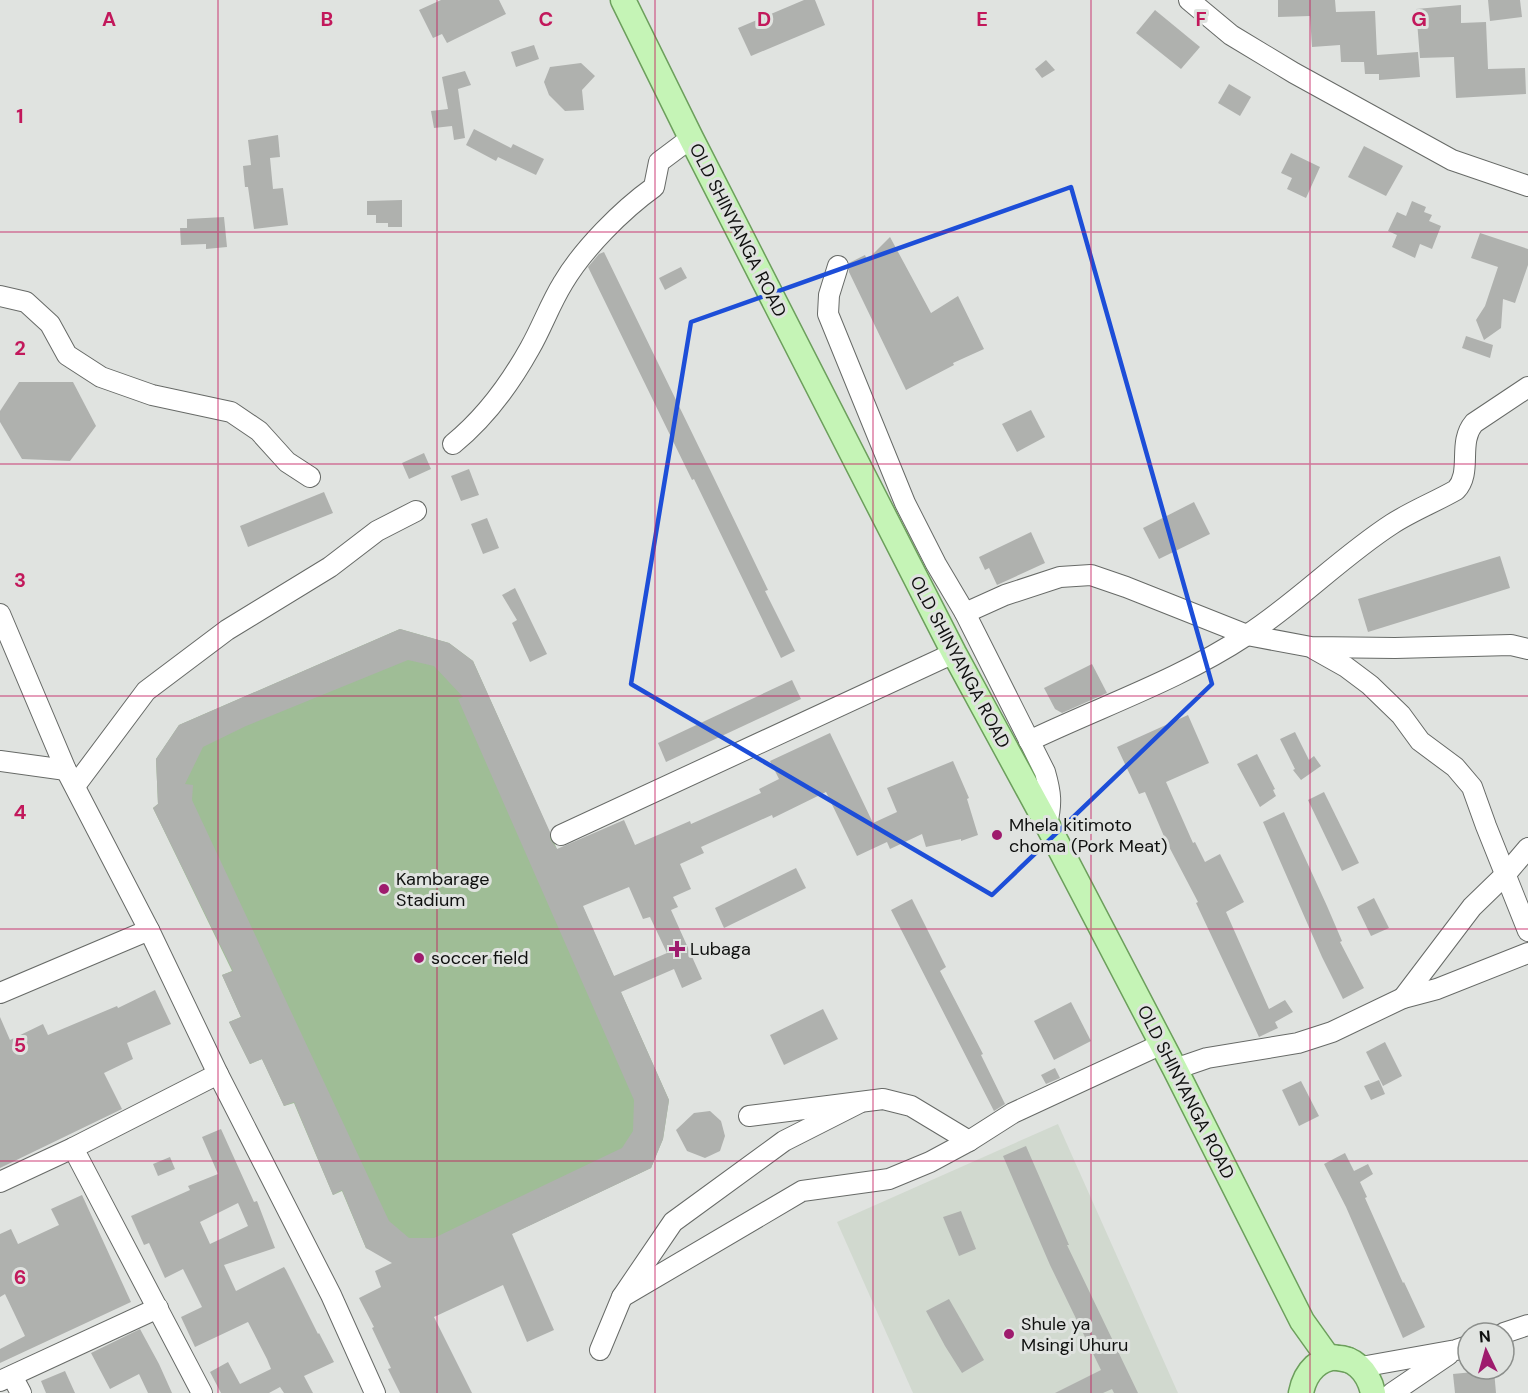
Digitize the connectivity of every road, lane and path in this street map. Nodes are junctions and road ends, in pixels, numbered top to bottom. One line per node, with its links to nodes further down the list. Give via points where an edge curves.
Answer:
1 (623, 0): 3 (main road, OLD SHINYANGA ROAD)
2 (1191, 0): 4 (street, via 1240,41 1294,73 1452,160)
3 (691, 138): 8 (street, via 659,162 654,187 621,212 563,281 513,378 475,426); 16 (main road, OLD SHINYANGA ROAD)
4 (1528, 186)
5 (838, 266): 11 (street, via 828,314 905,503)
6 (0, 296): 9 (street, via 26,302 50,324 67,355 101,377 152,395 231,412 259,431 287,462)
7 (1528, 387): 13 (street, via 1468,430 1464,477 1456,490 1393,523)
8 (453, 444)
9 (310, 477)
10 (416, 510): 19 (street, via 377,531 330,567 227,630 146,691)
11 (964, 613): 13 (street, via 1060,577 1091,575); 17 (street)
12 (0, 615): 19 (street)
13 (1247, 636): 14 (street); 17 (street, via 1190,668)
14 (1311, 647): 15 (street, via 1511,645); 23 (street, via 1370,685 1401,715 1420,741 1455,767 1472,787)
15 (1528, 649)
16 (954, 653): 20 (main road, OLD SHINYANGA ROAD); 21 (street)
17 (1029, 741): 20 (street, via 1046,772 1051,793)
18 (0, 761): 19 (street)
19 (70, 778): 24 (street)
20 (1047, 824): 29 (main road, OLD SHINYANGA ROAD)
21 (561, 835)
22 (1528, 848): 23 (street)
23 (1505, 875): 25 (street); 28 (street, via 1472,907)
24 (148, 930): 27 (street); 31 (street)
25 (1528, 931)
26 (1528, 953): 28 (street, via 1437,989)
27 (0, 993)
28 (1403, 998): 30 (street, via 1332,1032 1298,1043 1207,1058)
29 (1162, 1044): 30 (main road, OLD SHINYANGA ROAD); 34 (street, via 1013,1113)
30 (1175, 1069): 39 (main road, OLD SHINYANGA ROAD)
31 (218, 1074): 35 (street); 47 (street, via 331,1295)
32 (859, 1103): 33 (street); 34 (street, via 883,1099 911,1107); 37 (street, via 784,1141 673,1222)
33 (749, 1116)
34 (969, 1141): 37 (street, via 889,1179 802,1191)
35 (73, 1148): 36 (street); 38 (street)
36 (0, 1182)
37 (622, 1297): 41 (street)
38 (158, 1308): 44 (street); 46 (street)
39 (1302, 1321): 43 (main road, OLD SHINYANGA ROAD, via 1327,1356); 45 (main road, OLD SHINYANGA ROAD, via 1306,1355)
40 (1456, 1349): 43 (street)
41 (600, 1350)
42 (1456, 1352): 49 (street)
43 (1354, 1363): 45 (main road, OLD SHINYANGA ROAD, via 1335,1358 1322,1361 1311,1368); 48 (main road, via 1370,1378)
44 (11, 1384)
45 (1298, 1388)
46 (202, 1393)
47 (375, 1393)
48 (1373, 1393)
49 (1392, 1393)

